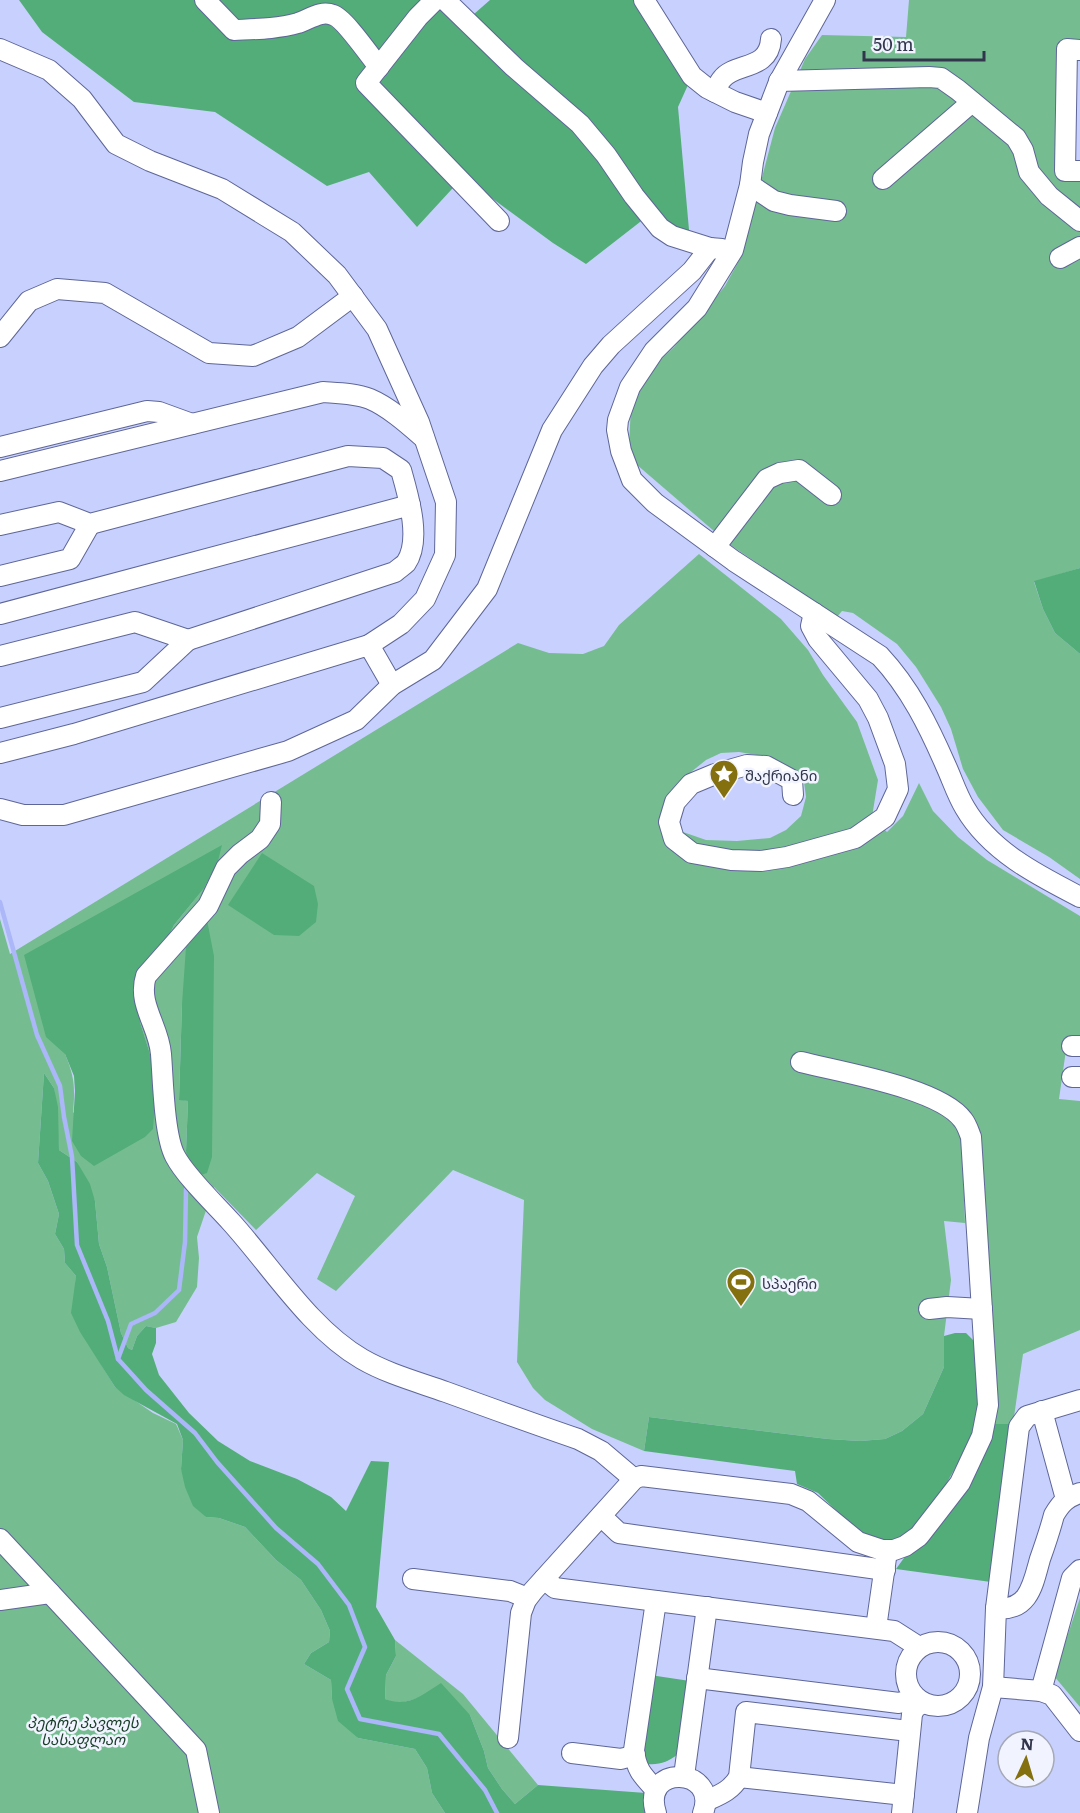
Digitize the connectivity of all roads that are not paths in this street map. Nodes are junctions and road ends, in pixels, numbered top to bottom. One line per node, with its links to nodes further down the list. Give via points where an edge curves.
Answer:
1 (205, 0): 9 (street, via 234,30 279,28 320,14 334,15)
2 (435, 0): 9 (street)
3 (445, 0): 21 (street, via 514,68 580,124 660,228)
4 (644, 0): 11 (street, via 692,76)
5 (825, 0): 10 (street)
6 (771, 39): 11 (street, via 766,55 723,77)
7 (0, 49): 24 (street, via 49,70 82,99 116,144 222,189 292,232)
8 (1080, 50): 14 (street, via 1067,49 1065,171)
9 (379, 67): 18 (street, via 366,83)
10 (779, 81): 12 (street, via 940,78); 13 (street)
11 (715, 92): 13 (street)
12 (972, 102): 15 (street); 19 (street, via 1016,138 1029,172 1049,196)
13 (767, 113): 16 (street)
14 (1080, 171)
15 (883, 179)
16 (750, 185): 17 (street, via 774,201); 22 (street)
17 (836, 211)
18 (499, 221)
19 (1080, 221)
20 (1080, 247): 23 (street)
21 (710, 248): 22 (street); 41 (street, via 692,271 593,366 552,430 487,589 433,660)
22 (733, 250): 34 (street, via 697,308 654,351 630,387 617,430 632,480 655,503)
23 (1060, 258)
24 (353, 296): 25 (street, via 298,337 253,356 209,353 105,293 57,290 38,297 29,301); 27 (street, via 377,329)
25 (0, 336)
26 (192, 424): 27 (street, via 323,392 347,393 371,399); 28 (street, via 147,411); 29 (street)
27 (425, 438): 39 (street, via 446,502 445,555 425,599 401,624)
28 (0, 447)
29 (0, 471)
30 (831, 495): 34 (street, via 799,470 780,473 767,479)
31 (410, 505): 32 (street, via 401,470 383,458 348,456); 37 (street); 38 (street, via 413,543 406,562 395,572)
32 (90, 524): 33 (street, via 59,512); 35 (street, via 70,559)
33 (0, 525)
34 (715, 547): 36 (street)
35 (0, 576)
36 (814, 613): 44 (street, via 811,626 868,699 895,764 898,789 885,817 855,838 761,861 692,853 674,839 669,822 675,802 691,784 747,765 766,766 792,780); 47 (street, via 880,656 896,673 928,726 965,808 998,847)
37 (0, 614)
38 (188, 640): 40 (street, via 135,622); 42 (street, via 144,682)
39 (369, 645): 41 (street); 43 (street)
40 (0, 656)
41 (392, 685): 46 (street, via 356,720 288,751 64,815 23,816)
42 (0, 718)
43 (0, 753)
44 (793, 795)
45 (271, 802): 53 (street, via 270,824 261,839 226,868 208,906 146,976 142,986 146,1009 160,1042 168,1131 175,1156 338,1344 398,1375 578,1439 601,1451)
46 (0, 809)
47 (1080, 897)
48 (801, 1062): 50 (street, via 916,1090 963,1119 971,1137)
49 (929, 1309): 50 (street)
50 (982, 1309): 57 (street, via 988,1405 982,1436 960,1483 919,1536 905,1546)
51 (1080, 1400): 52 (street)
52 (1042, 1411): 54 (street); 67 (street, via 1027,1416 1019,1427)
53 (634, 1479): 55 (street); 57 (street, via 641,1476 791,1494 808,1501 858,1542)
54 (1073, 1496): 67 (street, via 1061,1503 1054,1515 1030,1593 1008,1610)
55 (601, 1516): 58 (street, via 619,1533); 61 (street)
56 (0, 1539): 62 (street)
57 (888, 1550): 58 (street)
58 (885, 1570): 68 (street)
59 (1080, 1570): 72 (street, via 1072,1578)
60 (413, 1579): 64 (street, via 510,1591)
61 (544, 1579): 64 (street); 65 (street, via 555,1588)
62 (50, 1593): 63 (street); 84 (street, via 196,1750)
63 (0, 1600)
64 (526, 1600): 76 (street, via 521,1613)
65 (656, 1601): 66 (street); 78 (street)
66 (707, 1607): 68 (street); 70 (street)
67 (996, 1608): 71 (street)
68 (876, 1628): 69 (street, via 894,1630)
69 (919, 1647): 73 (street, via 906,1665 905,1676); 73 (street, via 940,1641 959,1649 970,1667 970,1678 961,1697 953,1703 932,1706)
70 (697, 1678): 73 (street, via 899,1702); 79 (street)
71 (993, 1687): 72 (street); 86 (street, via 979,1738)
72 (1041, 1691): 75 (street, via 1052,1695)
73 (917, 1699): 74 (street)
74 (909, 1731): 80 (street, via 746,1712); 82 (street)
75 (1080, 1731)
76 (508, 1738)
77 (572, 1753): 78 (street, via 621,1759)
78 (634, 1755): 81 (street, via 639,1772)
79 (684, 1776): 81 (street, via 668,1779); 83 (street, via 704,1792)
80 (739, 1777): 82 (street); 83 (street)
81 (656, 1790): 85 (street)
82 (903, 1804)
83 (704, 1807)
84 (209, 1813)
85 (656, 1813)
86 (967, 1813)

